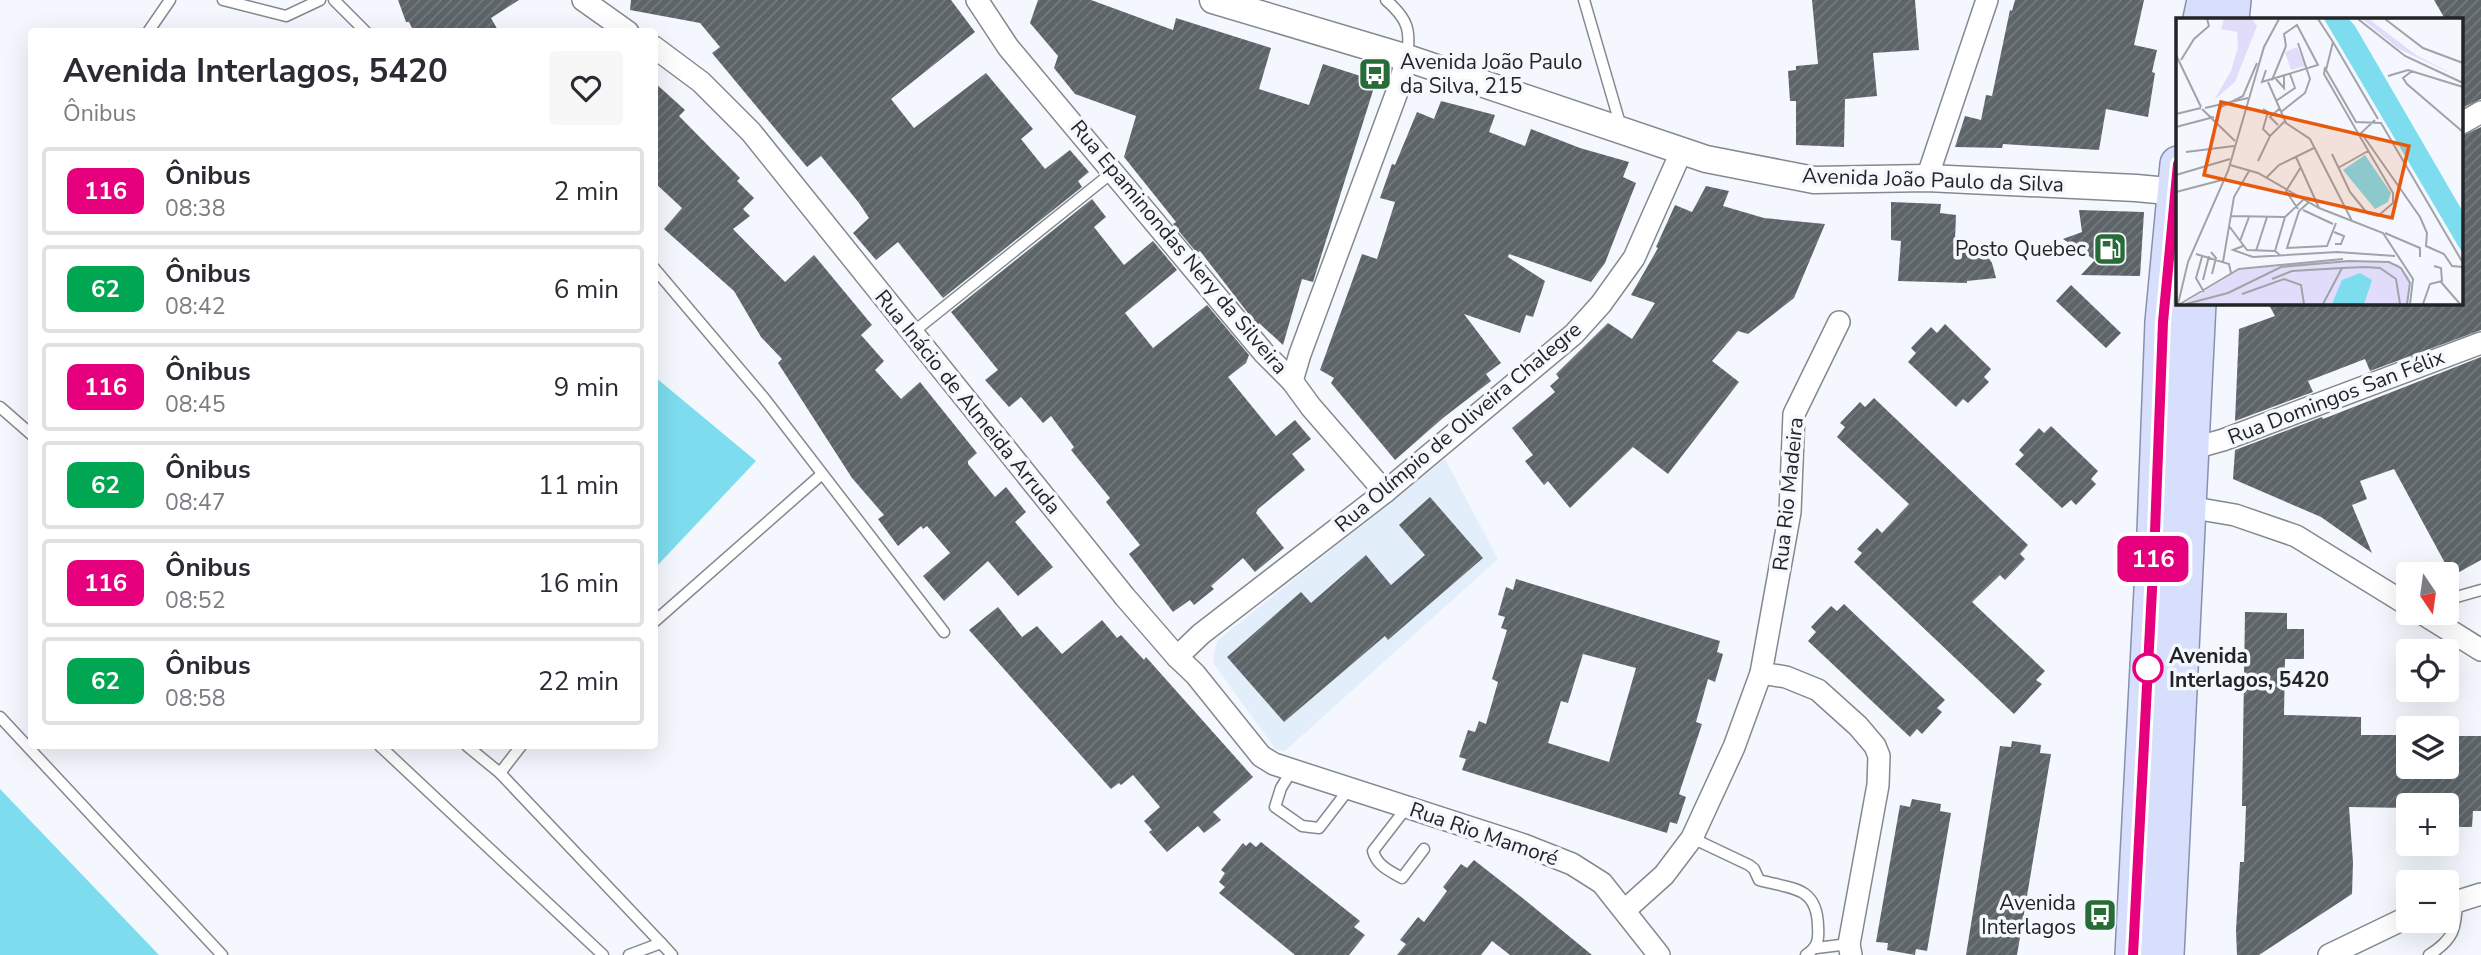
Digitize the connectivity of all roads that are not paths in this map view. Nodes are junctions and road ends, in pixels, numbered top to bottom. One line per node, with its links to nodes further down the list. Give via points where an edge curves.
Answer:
1 (170, 0): 15 (lane)
2 (223, 0): 3 (lane, via 286,16)
3 (320, 0)
4 (334, 0): 16 (lane)
5 (583, 0): 17 (street)
6 (977, 0): 24 (street, Rua Epaminondas Nery da Silveira, via 1008,47)
7 (1213, 0): 19 (street, Avenida João Paulo da Silva)
8 (1386, 0): 19 (lane, via 1408,27)
9 (1584, 0): 22 (lane)
10 (1987, 0): 25 (street)
11 (2205, 0): 13 (main road)
12 (2234, 0): 14 (main road)
13 (2201, 18)
14 (2231, 18)
15 (151, 28)
16 (362, 28)
17 (622, 28)
18 (658, 50): 31 (street, Rua Inácio de Almeida Arruda, via 701,82 751,132)
19 (1406, 58): 22 (street, Avenida João Paulo da Silva); 33 (street)
20 (2481, 112): 21 (street)
21 (2464, 122)
22 (1622, 130): 23 (street, Avenida João Paulo da Silva)
23 (1682, 150): 25 (street, Avenida João Paulo da Silva, via 1814,180); 38 (street, Rua Olímpio de Oliveira Chalegre, via 1634,258 1601,303 1574,334)
24 (1114, 171): 31 (lane); 33 (street, Rua Epaminondas Nery da Silveira)
25 (1927, 178): 26 (street, Avenida João Paulo da Silva, via 2136,188)
26 (2176, 183)
27 (2176, 193): 74 (main road, via 2163,322)
28 (658, 273): 37 (lane)
29 (2198, 304): 36 (main road)
30 (1839, 322): 48 (street, Rua Rio Madeira, via 1794,414 1790,512)
31 (912, 333): 47 (street, Rua Inácio de Almeida Arruda)
32 (2481, 343): 36 (street, Rua Domingos San Félix)
33 (1292, 381): 38 (street, Rua Epaminondas Nery da Silveira)
34 (0, 407): 35 (lane)
35 (28, 432)
36 (2191, 449): 39 (main road)
37 (822, 474): 43 (lane); 45 (lane)
38 (1385, 492): 47 (street, Rua Olímpio de Oliveira Chalegre)
39 (2188, 508): 42 (street, via 2235,515 2296,536); 75 (main road)
40 (2481, 590): 41 (lane)
41 (2459, 596)
42 (2396, 598)
43 (658, 618)
44 (2451, 625): 46 (street)
45 (944, 632)
46 (2481, 650)
47 (1177, 657): 55 (street, Rua Inácio de Almeida Arruda, via 1261,756)
48 (1761, 673): 59 (street, Rua Rio Madeira, via 1734,747); 68 (street, via 1818,690 1857,726 1879,756)
49 (0, 717): 50 (lane)
50 (28, 747)
51 (30, 749): 69 (lane)
52 (383, 749): 70 (lane)
53 (471, 749): 56 (lane)
54 (519, 749): 56 (lane)
55 (1283, 767): 57 (street, Rua Rio Mamoré); 57 (lane, via 1275,807 1302,826 1319,828)
56 (500, 773): 66 (lane)
57 (1349, 789): 58 (street, Rua Rio Mamoré)
58 (1407, 807): 60 (lane, via 1373,851 1375,858 1402,878); 63 (street, Rua Rio Mamoré, via 1572,864 1602,883)
59 (1692, 838): 63 (street, Rua Rio Madeira, via 1664,875); 67 (lane, via 1749,865 1759,880 1807,894 1817,913)
60 (1424, 849)
61 (2481, 894): 62 (street)
62 (2459, 901)
63 (1625, 910): 73 (street, Rua Rio Mamoré)
64 (2396, 923): 76 (street)
65 (2452, 933): 77 (lane, via 2444,946)
66 (661, 943): 71 (lane); 72 (lane)
67 (1813, 949): 68 (lane)
68 (1850, 949)
69 (222, 955)
70 (603, 955)
71 (629, 955)
72 (672, 955)
73 (1659, 955)
74 (2133, 955)
75 (2166, 955)
76 (2329, 955)
77 (2429, 955)

